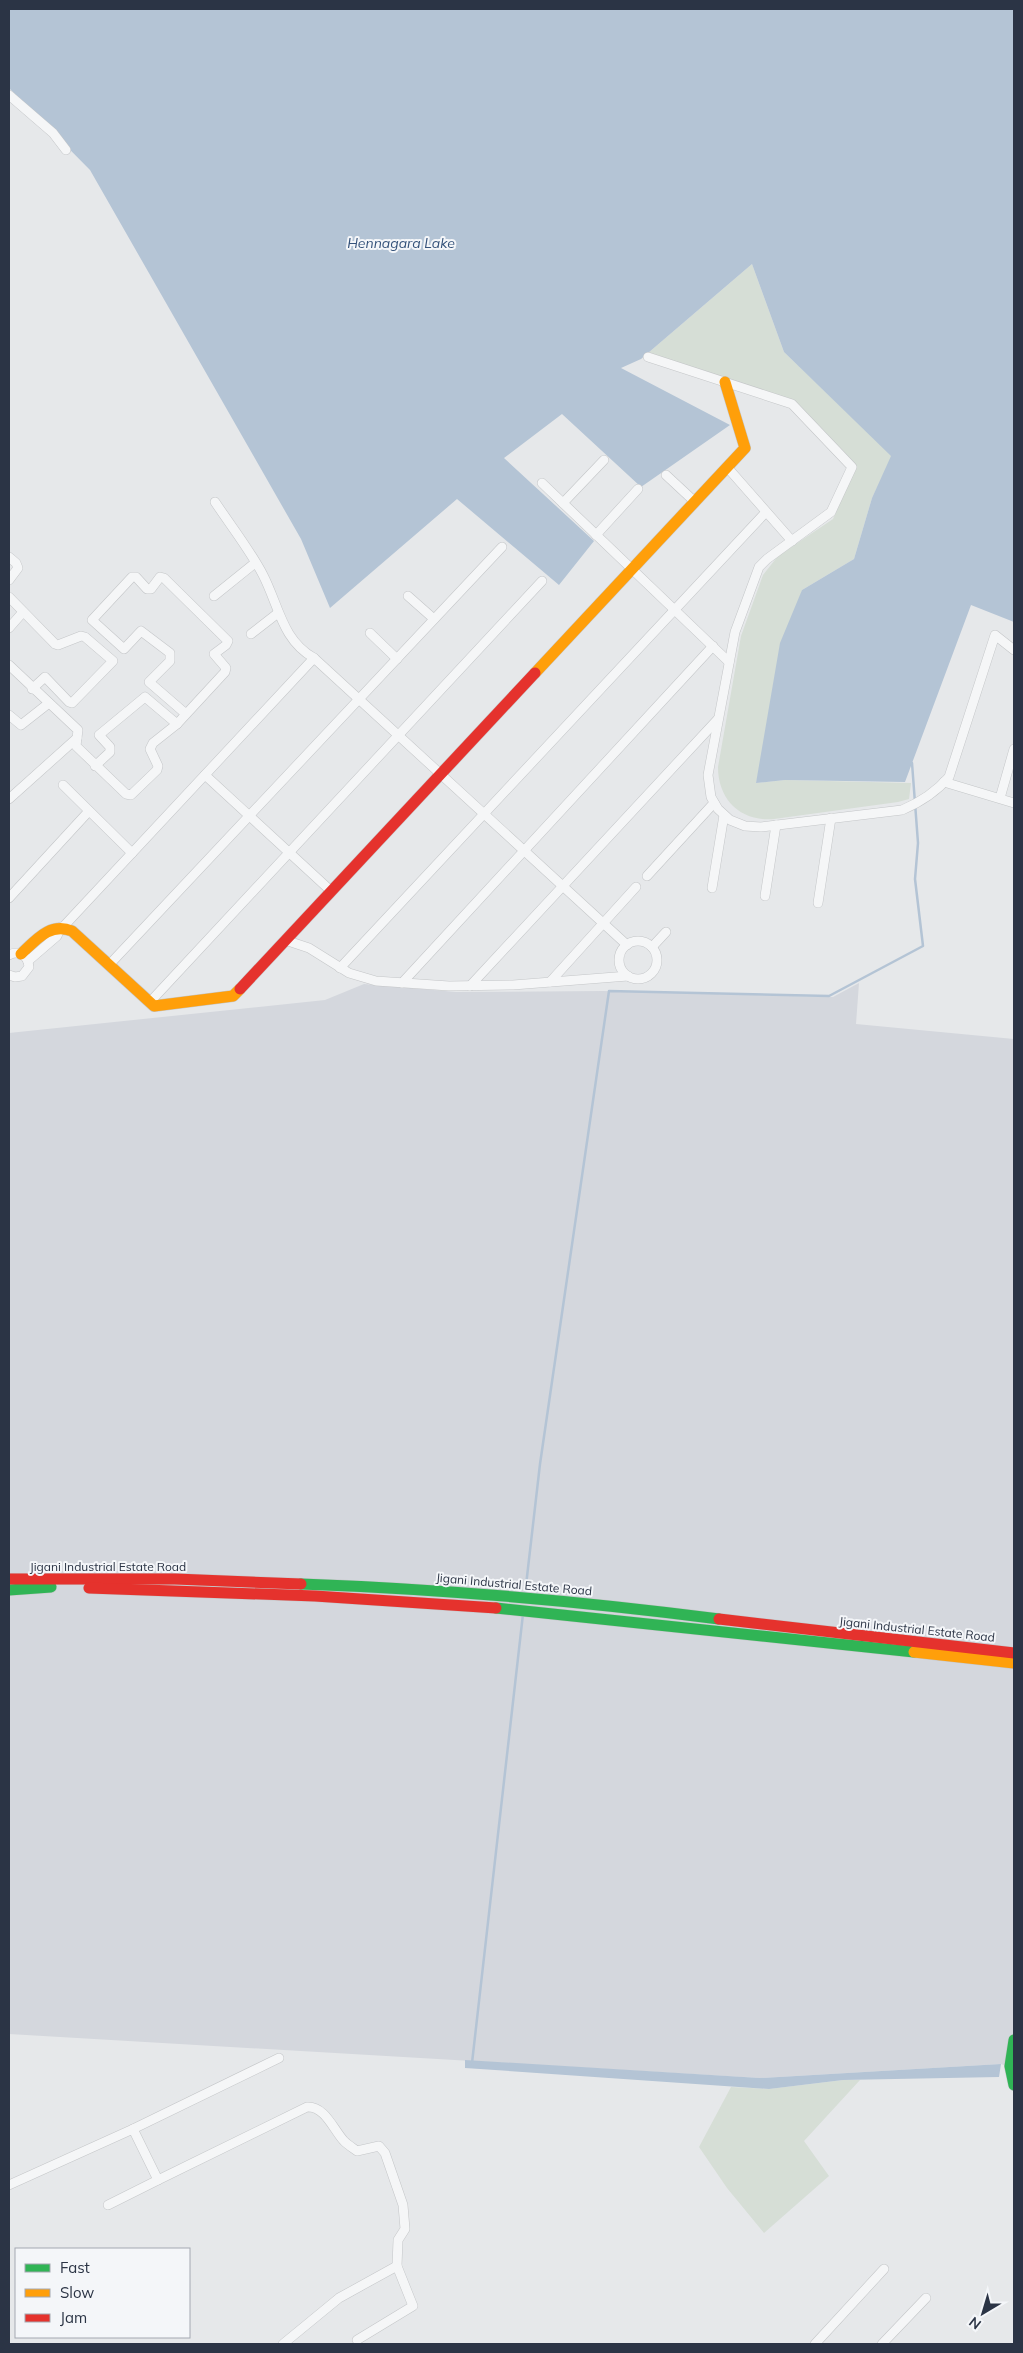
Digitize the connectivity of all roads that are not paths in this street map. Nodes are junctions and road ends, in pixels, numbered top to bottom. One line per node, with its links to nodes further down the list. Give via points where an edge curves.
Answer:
1 (9, 95): 2 (street, via 52,133)
2 (66, 150)
3 (648, 357): 15 (street, via 792,404 852,467 831,512)
4 (726, 382): 6 (main road, via 745,448)
5 (604, 460): 12 (street)
6 (728, 467): 11 (main road); 13 (street)
7 (666, 474): 11 (street)
8 (542, 483): 12 (street)
9 (638, 490): 14 (street)
10 (215, 502): 18 (street)
11 (695, 502): 19 (main road)
12 (563, 503): 14 (street)
13 (766, 512): 15 (street); 25 (street)
14 (596, 535): 19 (street)
15 (792, 541): 38 (street, via 766,559 757,572 735,632)
16 (502, 547): 28 (street)
17 (9, 557): 20 (street, via 18,568)
18 (255, 563): 22 (street); 27 (street)
19 (632, 569): 25 (street); 51 (main road)
20 (9, 580)
21 (542, 581): 47 (street)
22 (214, 596)
23 (408, 596): 28 (street)
24 (9, 597): 26 (street)
25 (675, 610): 32 (street); 84 (street)
26 (24, 612): 29 (street); 37 (street, via 55,644 85,637)
27 (278, 613): 31 (street); 35 (street, via 291,639)
28 (434, 619): 36 (street)
29 (9, 628)
30 (370, 633): 36 (street)
31 (251, 634)
32 (713, 646): 38 (street); 64 (street)
33 (124, 649): 37 (street); 43 (street, via 141,631 170,654 170,661 149,682); 43 (street, via 92,620 132,577 147,589 160,577 164,578 228,641 214,654 226,672)
34 (1014, 650): 53 (street, via 995,635 949,777)
35 (314, 658): 41 (street); 52 (street)
36 (397, 659): 41 (street)
37 (113, 662): 40 (street, via 72,703 45,677)
38 (729, 662): 45 (street)
39 (9, 665): 40 (street)
40 (32, 689): 42 (street)
41 (359, 699): 47 (street); 61 (street)
42 (49, 703): 44 (street, via 21,725); 48 (street, via 78,730)
43 (186, 714): 46 (street)
44 (9, 715)
45 (718, 718): 57 (street, via 708,775); 68 (street)
46 (177, 724): 50 (street, via 153,743 150,749 157,770 131,795); 50 (street, via 145,697 99,735 110,747 110,752)
47 (398, 735): 51 (street); 66 (street)
48 (77, 738): 50 (street, via 76,746); 56 (street)
49 (1014, 749): 55 (street)
50 (95, 766)
51 (441, 774): 64 (street); 71 (main road)
52 (205, 775): 61 (street); 65 (street)
53 (944, 782): 55 (street); 62 (street, via 927,797 902,810)
54 (62, 784): 59 (street)
55 (1000, 798): 58 (street)
56 (9, 799)
57 (714, 803): 60 (street); 67 (street)
58 (1014, 803)
59 (89, 811): 65 (street); 73 (street)
60 (724, 815): 63 (street, via 745,826); 70 (street)
61 (249, 816): 66 (street); 83 (street)
62 (831, 818): 63 (street); 74 (street)
63 (776, 825): 72 (street)
64 (524, 851): 68 (street); 88 (street)
65 (132, 853): 76 (street)
66 (289, 853): 71 (street); 90 (street)
67 (647, 876)
68 (562, 886): 75 (street); 89 (street)
69 (636, 887): 75 (street)
70 (712, 888)
71 (331, 891): 78 (main road)
72 (765, 896)
73 (9, 898)
74 (818, 903)
75 (603, 924): 79 (street); 87 (street)
76 (62, 927): 82 (main road, via 50,928); 83 (main road, via 72,930)
77 (666, 932): 80 (street)
78 (285, 940): 84 (street, via 310,948); 90 (main road, via 233,996 154,1006)
79 (626, 945): 80 (street, via 642,941); 86 (street, via 619,960)
80 (652, 947): 86 (street, via 656,956 654,970 642,978)
81 (9, 956): 82 (street, via 13,953)
82 (24, 957): 85 (street, via 29,967 25,974)
83 (109, 965): 90 (main road)
84 (340, 968): 88 (street, via 367,979)
85 (10, 976)
86 (628, 976): 87 (street)
87 (550, 982): 89 (street)
88 (402, 983): 89 (street)
89 (470, 986)
90 (150, 1002)
91 (9, 1580): 93 (main road, Jigani Industrial Estate Road, via 175,1579 409,1588)
92 (9, 1590): 93 (main road, Jigani Industrial Estate Road, via 51,1587 186,1590)
93 (524, 1605): 94 (main road, Jigani Industrial Estate Road, via 648,1609); 95 (main road, Jigani Industrial Estate Road)
94 (1014, 1653)
95 (1014, 1663)
96 (1014, 2040): 98 (main road)
97 (278, 2058): 99 (street)
98 (1012, 2078)
99 (133, 2129): 100 (street); 101 (street)
100 (158, 2180): 102 (street); 103 (street, via 307,2107 314,2107 357,2152 379,2146 385,2153 403,2205 405,2230 398,2240)
101 (9, 2185)
102 (108, 2205)
103 (397, 2266): 106 (street, via 413,2306); 107 (street, via 339,2298)
104 (884, 2269): 108 (street)
105 (926, 2298): 109 (street)
106 (357, 2340)
107 (283, 2344)
108 (815, 2344)
109 (882, 2344)

